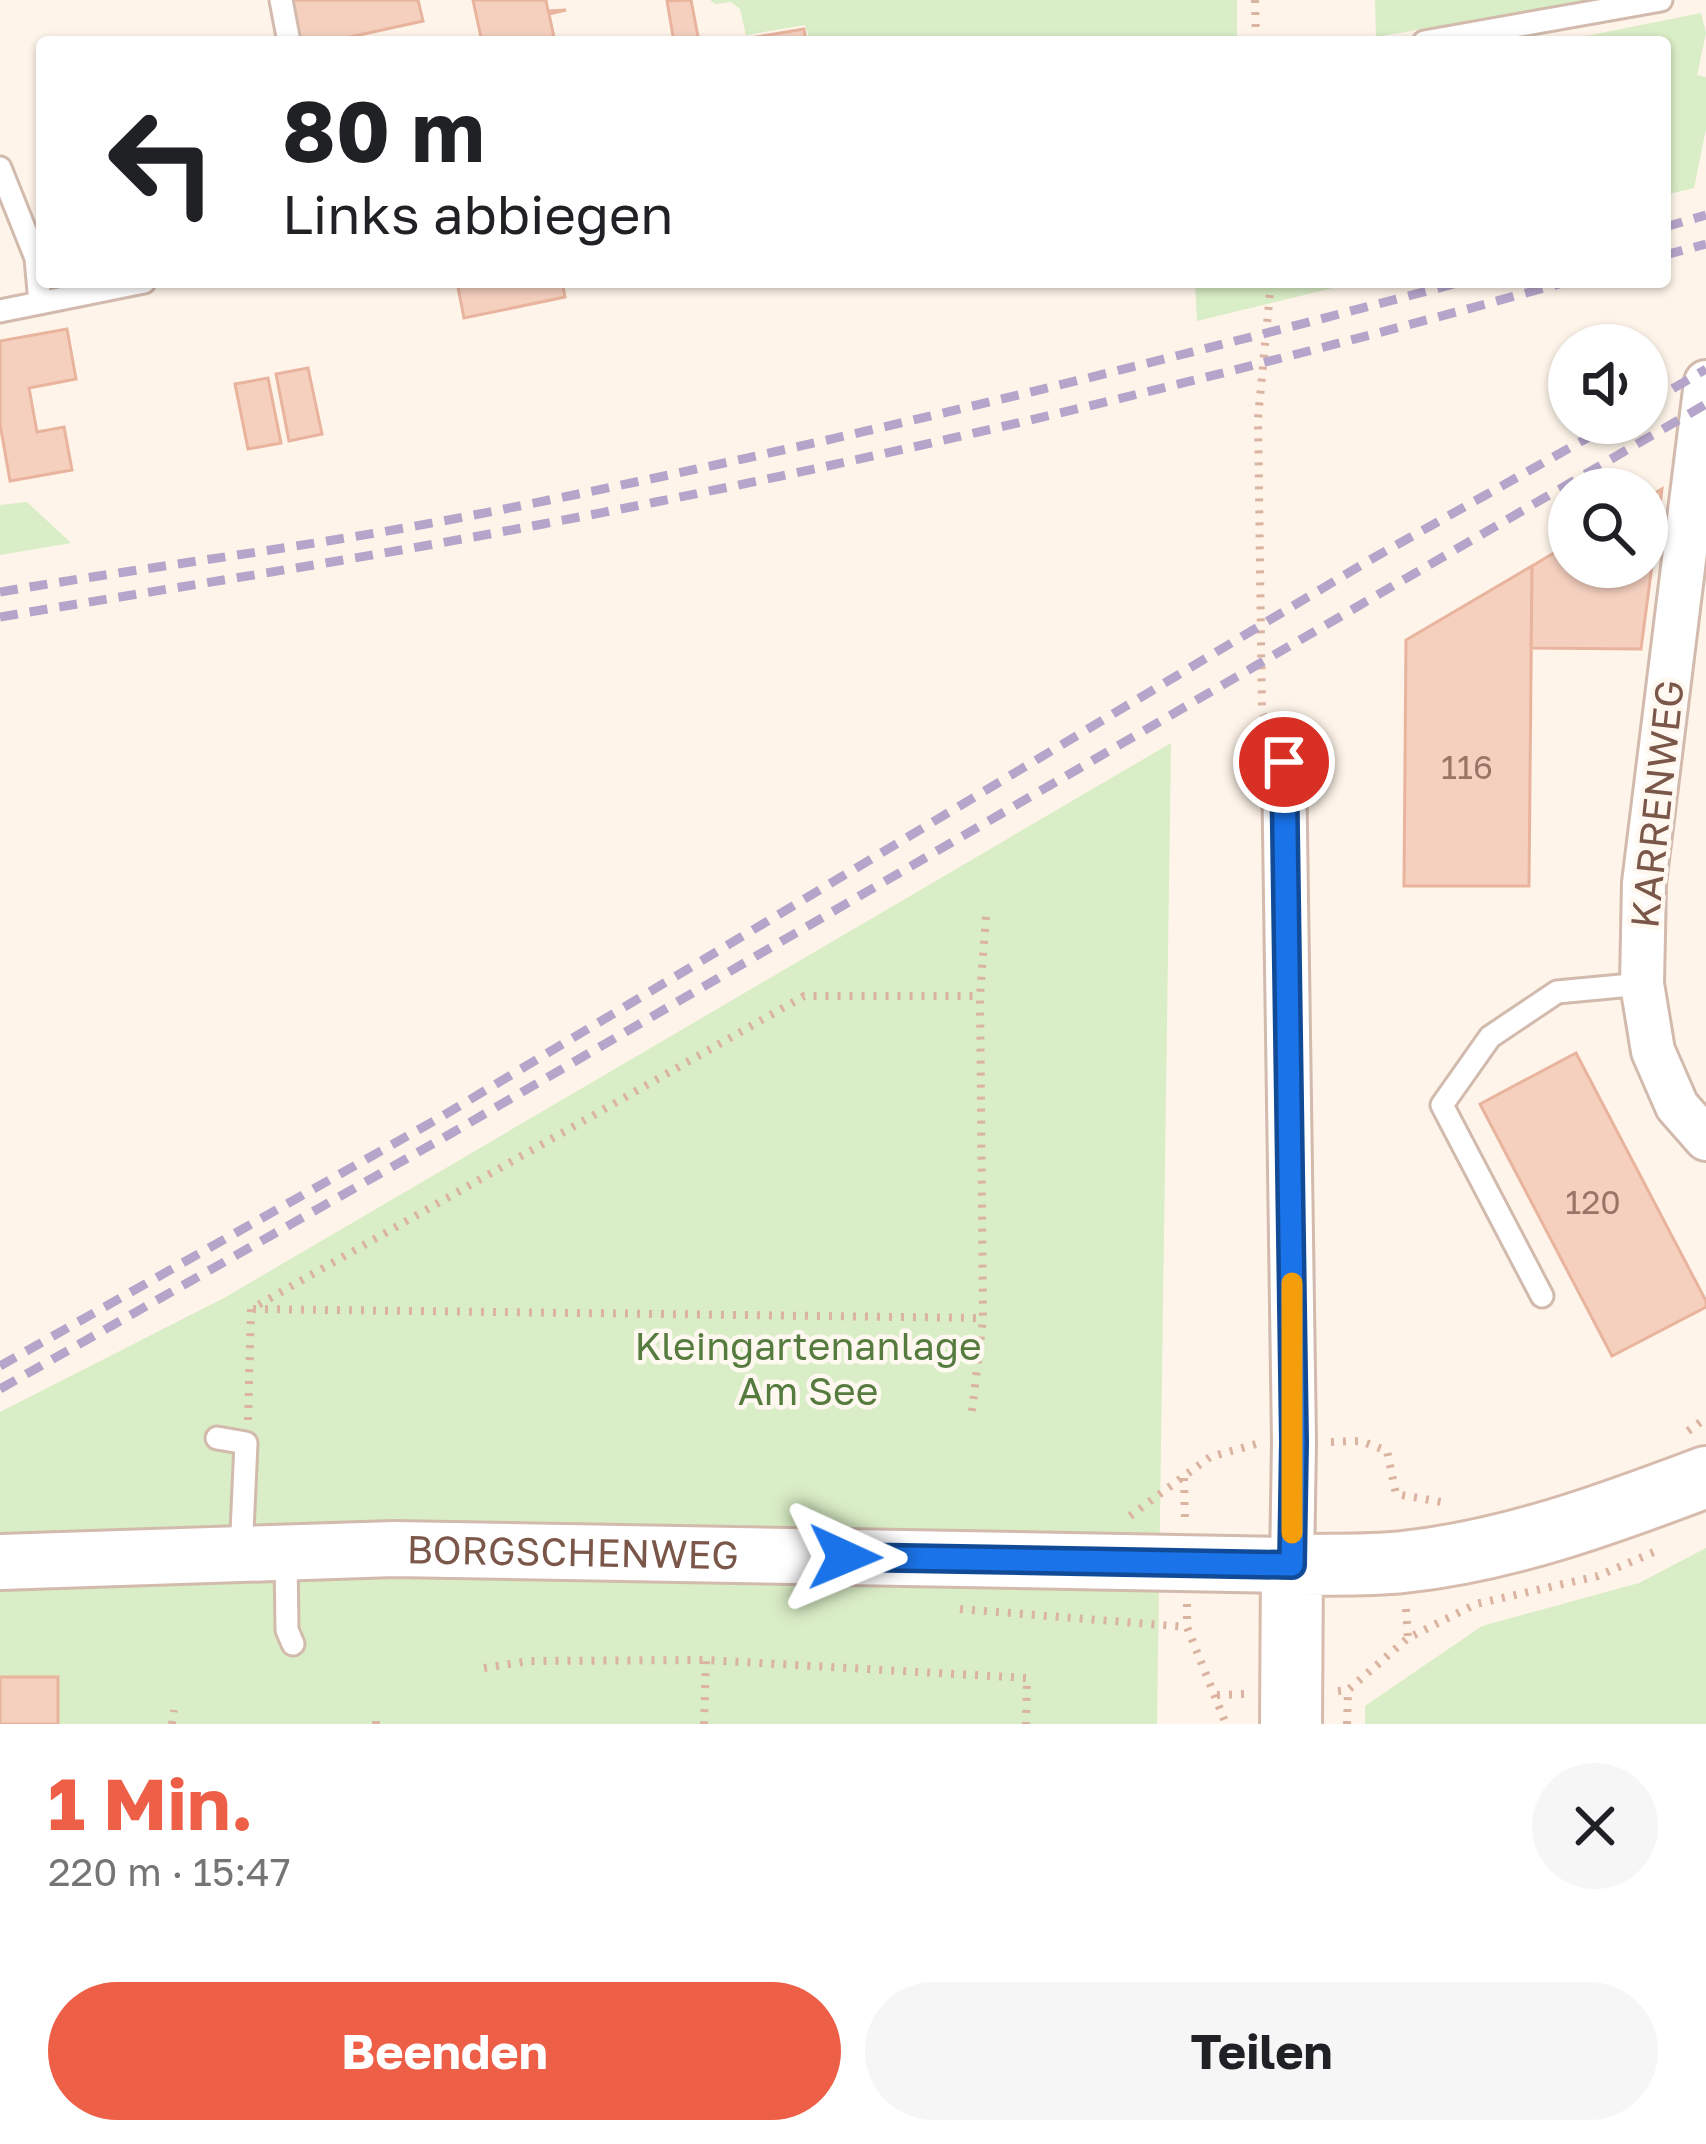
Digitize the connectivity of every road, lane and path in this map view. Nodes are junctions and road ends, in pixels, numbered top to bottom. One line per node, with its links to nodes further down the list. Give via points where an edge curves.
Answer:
1 (281, 0): 4 (lane)
2 (1255, 0): 5 (path)
3 (1660, 0): 6 (lane)
4 (289, 36)
5 (1256, 36)
6 (1458, 36)
7 (0, 168): 8 (lane)
8 (36, 258)
9 (39, 288): 12 (lane)
10 (113, 288): 12 (lane)
11 (1270, 288): 15 (path, via 1258,418 1262,711)
12 (40, 302): 13 (lane)
13 (0, 310)
14 (1706, 382): 17 (street, KARRENWEG, via 1644,883)
15 (1284, 762): 26 (street)
16 (986, 916): 18 (path)
17 (1642, 985): 19 (street, KARRENWEG, via 1653,1051 1677,1106); 20 (lane, via 1557,992 1490,1036 1442,1106)
18 (980, 996): 21 (path, via 804,996); 22 (path)
19 (1706, 1139)
20 (1542, 1296)
21 (251, 1309): 22 (path); 27 (path)
22 (983, 1318): 23 (path)
23 (972, 1411)
24 (1706, 1418): 28 (path)
25 (217, 1438): 27 (lane)
26 (1294, 1442): 29 (path, via 1361,1442 1387,1451 1396,1494); 30 (path, via 1243,1444 1210,1457); 34 (street)
27 (246, 1443): 32 (lane)
28 (1690, 1457): 34 (main road, BORGSCHENWEG, via 1581,1524 1402,1563)
29 (1463, 1502)
30 (1127, 1518)
31 (1657, 1551): 43 (path, via 1598,1576 1476,1604 1408,1638 1348,1690)
32 (263, 1554): 33 (street, BORGSCHENWEG); 34 (street, BORGSCHENWEG, via 394,1549); 35 (lane)
33 (0, 1562)
34 (1292, 1565): 42 (main road)
35 (293, 1644)
36 (706, 1660): 37 (path, via 529,1660); 40 (path); 41 (path, via 1027,1678)
37 (484, 1668)
38 (173, 1710): 39 (path)
39 (172, 1724)
40 (704, 1724)
41 (1026, 1724)
42 (1291, 1724)
43 (1347, 1724)

